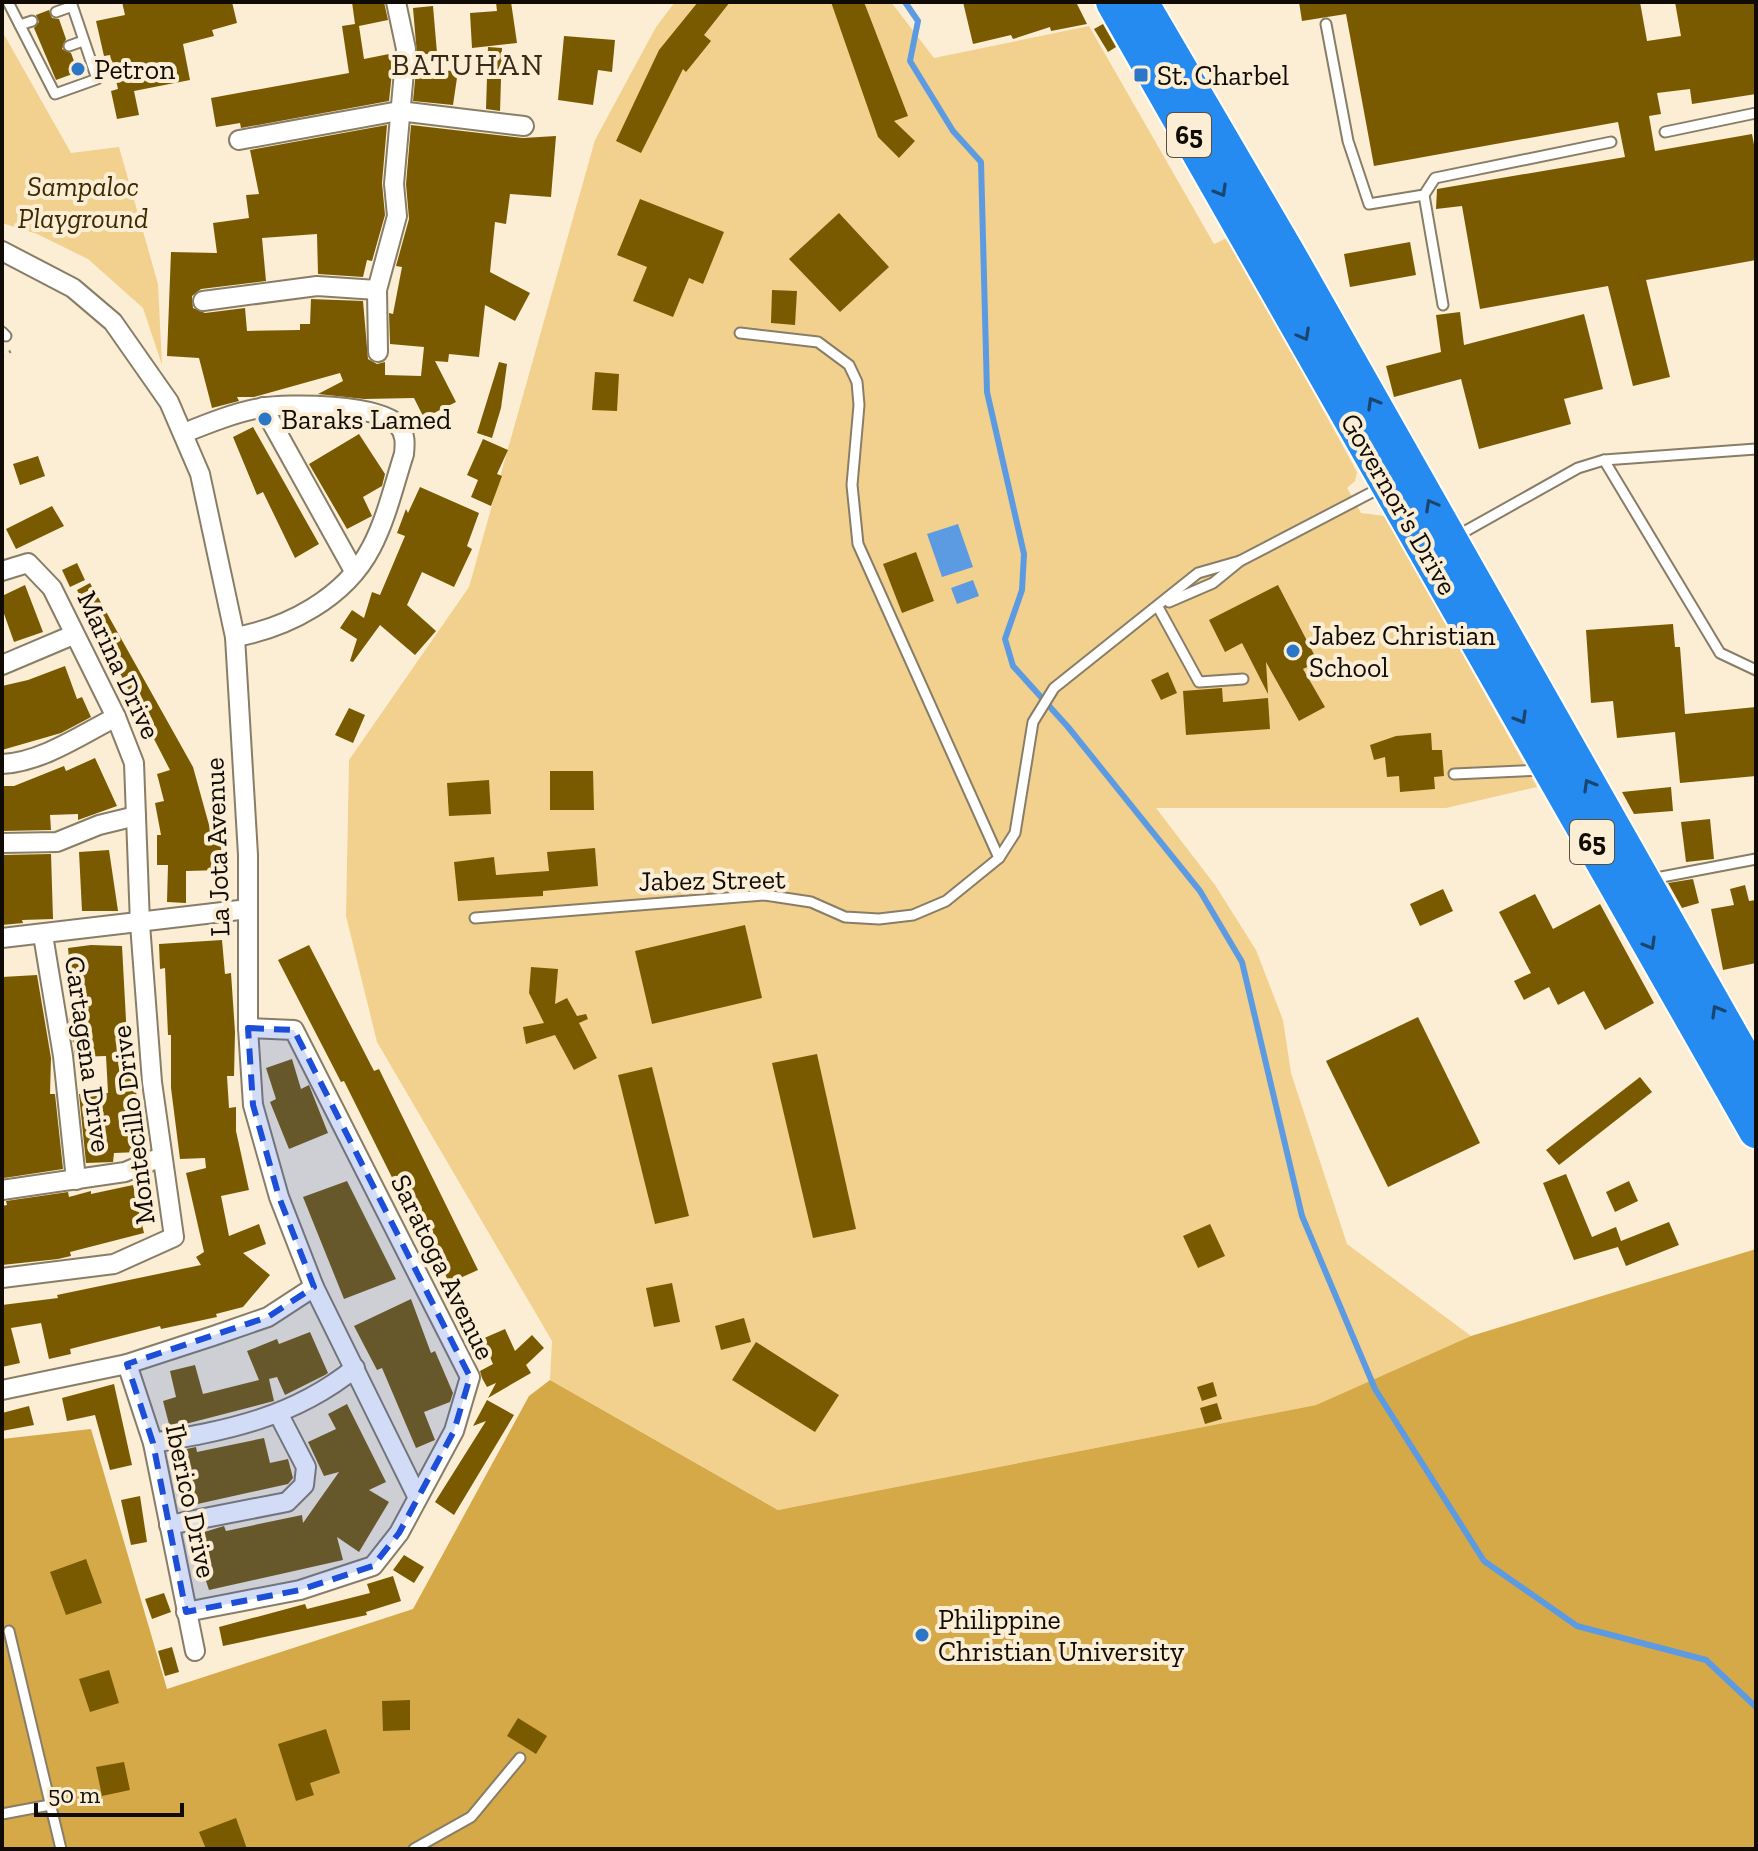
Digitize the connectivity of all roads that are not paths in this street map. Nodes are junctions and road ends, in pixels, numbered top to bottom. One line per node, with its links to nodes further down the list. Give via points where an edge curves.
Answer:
1 (8, 2): 9 (lane)
2 (396, 2): 12 (street, via 406,49)
3 (1113, 2): 29 (highway, Governor's Drive / 65, one-way to 29)
4 (1141, 2): 29 (highway, Governor's Drive / 65, one-way to 4)
5 (71, 4): 6 (lane); 10 (lane)
6 (56, 12)
7 (32, 21): 9 (lane)
8 (1326, 24): 18 (lane, via 1348,141 1369,204)
9 (20, 25): 10 (lane, via 55,94 97,79)
10 (83, 41): 11 (lane)
11 (69, 46)
12 (399, 111): 14 (street); 16 (street); 20 (street, via 397,216)
13 (1756, 113): 15 (lane)
14 (524, 126)
15 (1665, 132)
16 (239, 140)
17 (1611, 142): 18 (lane, via 1435,178)
18 (1424, 195): 22 (lane)
19 (2, 251): 26 (street, La Jota Avenue, via 73,288 113,322 169,402)
20 (377, 290): 21 (street, via 317,286); 24 (street)
21 (203, 301)
22 (1443, 305)
23 (740, 333): 46 (lane, via 818,342 849,365 859,405 852,485 858,544)
24 (378, 352)
25 (263, 407): 26 (street); 33 (street); 33 (street, via 369,412 389,417 402,430 400,468 371,549)
26 (184, 433): 36 (street, La Jota Avenue, via 210,512)
27 (1756, 449): 28 (lane)
28 (1604, 460): 30 (lane, via 1578,468); 38 (lane, via 1720,653)
29 (1400, 477): 30 (highway, Governor's Drive / 65); 31 (lane, Jabez Street)
30 (1438, 546): 42 (highway, Governor's Drive / 65, one-way to 42); 48 (highway, Governor's Drive / 65, one-way to 30)
31 (1240, 561): 34 (lane, Jabez Street, via 1213,583); 34 (lane, Jabez Street, via 1198,573)
32 (2, 571): 35 (street, Marina Drive, via 28,563 52,588)
33 (354, 571): 36 (street, via 300,616 267,632)
34 (1158, 607): 39 (lane, via 1199,682); 46 (lane, Jabez Street, via 1054,688 1033,722 1015,833)
35 (73, 635): 37 (street); 40 (street, Marina Drive)
36 (235, 637): 49 (street, La Jota Avenue)
37 (2, 665)
38 (1756, 670)
39 (1243, 679)
40 (116, 717): 41 (street, via 48,751); 44 (street, Marina Drive, via 134,763)
41 (2, 764)
42 (1550, 769): 43 (lane); 56 (highway, Governor's Drive / 65, one-way to 56)
43 (1454, 774)
44 (136, 816): 45 (street, via 57,842); 51 (street, Marina Drive)
45 (2, 843)
46 (999, 858): 50 (lane, Jabez Street, via 946,901 902,917 845,917 811,902 765,895)
47 (1756, 859): 48 (lane)
48 (1644, 881): 55 (highway, Governor's Drive / 65, one-way to 48)
49 (248, 909): 51 (street); 54 (street, La Jota Avenue)
50 (475, 918)
51 (140, 924): 52 (street); 57 (street, Montecillo Drive)
52 (43, 935): 53 (street); 58 (street, Cartagena Drive)
53 (2, 938)
54 (248, 1028): 61 (street, La Jota Avenue, via 253,1105 279,1197); 67 (street, Saratoga Avenue, via 294,1030 470,1377 454,1431)
55 (1756, 1079)
56 (1753, 1120)
57 (161, 1157): 58 (street, via 125,1172); 60 (street, Montecillo Drive, via 174,1237 114,1264)
58 (76, 1180): 59 (street)
59 (2, 1190)
60 (2, 1278)
61 (314, 1287): 62 (street, via 268,1317); 63 (street, La Jota Avenue)
62 (127, 1364): 64 (street); 66 (street, Iberico Drive)
63 (355, 1368): 65 (street, via 327,1391); 67 (street, La Jota Avenue)
64 (2, 1390)
65 (278, 1413): 66 (street, via 248,1426); 68 (street, via 306,1467 304,1485 287,1502)
66 (153, 1443): 68 (street, Iberico Drive)
67 (417, 1496): 69 (street, Saratoga Avenue, via 399,1533 373,1566 300,1590)
68 (169, 1525): 69 (street, Iberico Drive)
69 (186, 1612): 71 (street, Iberico Drive)
70 (9, 1631): 73 (lane)
71 (195, 1651)
72 (520, 1758): 76 (lane, via 471,1817)
73 (50, 1805): 74 (lane); 75 (lane)
74 (2, 1814)
75 (61, 1849)
76 (414, 1849)

